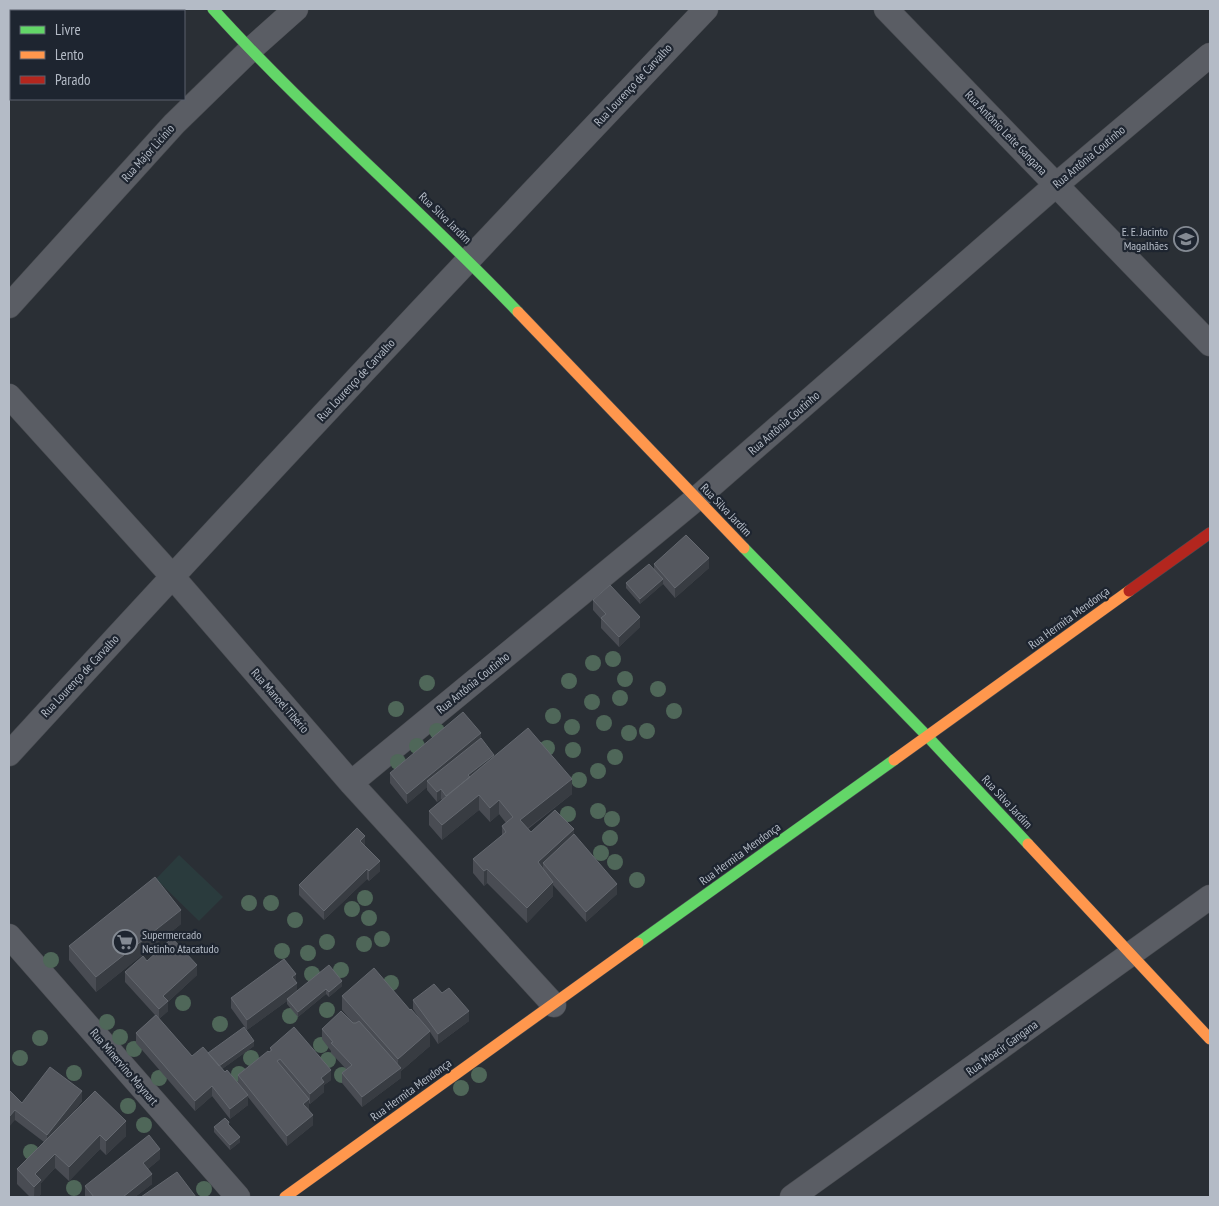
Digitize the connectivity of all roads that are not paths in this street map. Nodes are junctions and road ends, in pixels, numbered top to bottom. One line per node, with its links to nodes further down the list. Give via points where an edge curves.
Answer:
1 (212, 9): 5 (street, Rua Silva Jardim)
2 (296, 9): 5 (street, Rua Major Licínio)
3 (706, 9): 8 (street, Rua Lourenço de Carvalho)
4 (886, 9): 7 (street, Rua Antônio Leite Gangana)
5 (250, 50): 8 (street, Rua Silva Jardim); 9 (street, Rua Major Licínio, via 174,124)
6 (1210, 55): 7 (street, Rua Antônia Coutinho)
7 (1056, 185): 10 (street, Rua Antônio Leite Gangana); 12 (street, Rua Antônia Coutinho)
8 (468, 259): 12 (street, Rua Silva Jardim); 14 (street, Rua Lourenço de Carvalho)
9 (9, 306)
10 (1210, 344)
11 (9, 396): 14 (street, Rua Manoel Tibério)
12 (696, 499): 15 (street, Rua Silva Jardim); 17 (street, Rua Antônia Coutinho)
13 (1210, 533): 15 (street, Rua Hermita Mendonça)
14 (172, 576): 16 (street, Rua Lourenço de Carvalho); 17 (street, Rua Manoel Tibério)
15 (927, 736): 20 (street, Rua Silva Jardim); 21 (street, Rua Hermita Mendonça)
16 (9, 754)
17 (351, 783): 21 (street, Rua Manoel Tibério)
18 (1210, 897): 20 (street, Rua Moacir Gangana)
19 (9, 936): 23 (street, Rua Minervino Maynart)
20 (1130, 955): 22 (street, Rua Silva Jardim); 25 (street, Rua Moacir Gangana)
21 (554, 1004): 24 (street, Rua Hermita Mendonça)
22 (1210, 1039)
23 (238, 1197)
24 (285, 1197)
25 (792, 1197)

